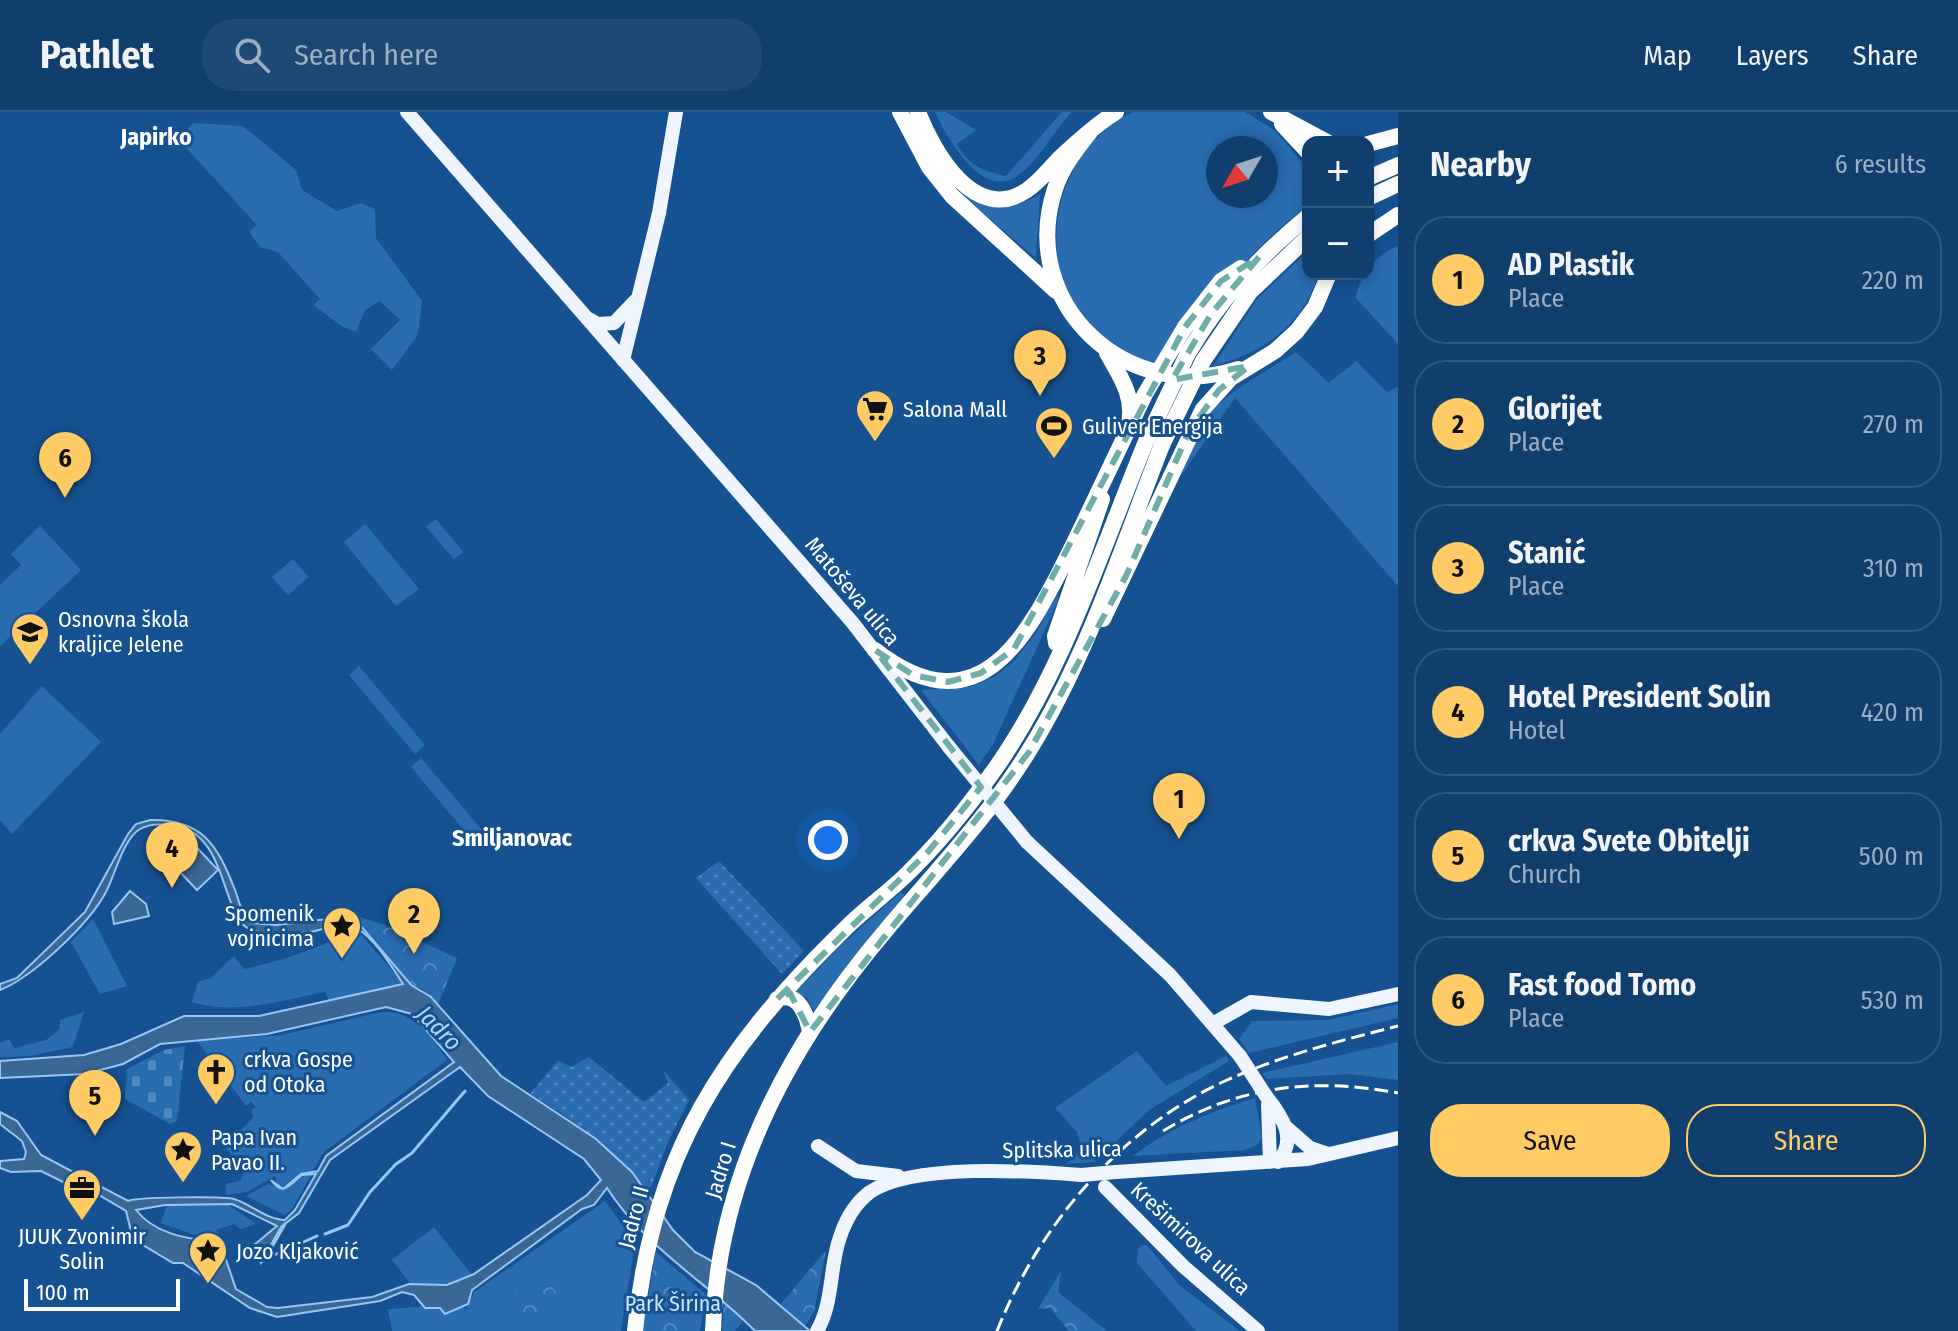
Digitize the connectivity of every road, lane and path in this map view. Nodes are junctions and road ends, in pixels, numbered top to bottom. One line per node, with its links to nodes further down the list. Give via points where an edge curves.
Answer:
1 (407, 112): 24 (main road, Matoševa ulica)
2 (676, 112): 22 (main road)
3 (900, 112): 23 (highway, via 929,167 952,196)
4 (918, 112): 7 (highway, via 954,175 979,195 995,198 1026,191)
5 (1116, 112): 7 (highway)
6 (1268, 112): 8 (highway); 11 (highway)
7 (1090, 132): 23 (highway, via 1055,189 1048,223 1050,259)
8 (1315, 136)
9 (1398, 136): 10 (highway)
10 (1374, 142)
11 (1302, 145)
12 (1398, 165): 13 (highway)
13 (1374, 175)
14 (1398, 184): 15 (highway)
15 (1374, 195)
16 (1398, 215): 19 (highway)
17 (1302, 230): 20 (highway)
18 (1302, 231): 26 (highway)
19 (1374, 231)
20 (1259, 257): 26 (highway, via 1211,314); 31 (highway, bridge, via 1221,281 1185,327 1145,394 1025,635 990,668 963,681 930,680 896,667)
21 (1327, 280): 28 (highway, via 1297,331)
22 (640, 297): 24 (main road, via 614,323 598,324); 27 (main road)
23 (1063, 298): 25 (highway)
24 (585, 317): 27 (main road, Matoševa ulica)
25 (1104, 348): 28 (highway, via 1130,364 1189,378); 32 (highway, via 1125,383 1130,419 1055,636)
26 (1196, 357): 29 (highway, bridge)
27 (623, 360): 31 (main road, Matoševa ulica)
28 (1249, 366): 30 (highway, via 1219,390 1196,420 1126,576)
29 (1154, 442): 30 (highway); 32 (highway, Jadro II)
30 (1086, 641): 36 (highway, Jadro I, via 1009,780)
31 (875, 650): 35 (main road, Matoševa ulica, bridge, via 1027,842)
32 (1057, 654): 34 (highway, Jadro II, via 1030,715 943,836)
33 (1398, 994): 35 (main road, via 1329,1009 1251,1002)
34 (777, 999): 36 (highway, via 795,999 806,1013); 46 (highway, Jadro II, via 721,1071 678,1152 660,1195)
35 (1214, 1023): 37 (main road, Matoševa ulica, bridge)
36 (810, 1032): 47 (highway, Jadro I, via 767,1105 742,1167 728,1218)
37 (1266, 1096): 38 (main road, Matoševa ulica); 42 (main road, Matoševa ulica)
38 (1285, 1126): 41 (main road, via 1310,1148); 42 (main road, via 1287,1149)
39 (1398, 1138): 41 (main road, Splitska ulica)
40 (818, 1146): 43 (main road, via 856,1171)
41 (1337, 1155): 42 (main road, Splitska ulica)
42 (1274, 1162): 44 (main road, Splitska ulica, bridge, via 1116,1172)
43 (907, 1177): 44 (main road, Splitska ulica, bridge, via 1001,1172 1081,1175); 45 (main road, Splitska ulica, via 871,1191 852,1210 839,1239)
44 (1102, 1181): 48 (main road, Krešimirova ulica, via 1183,1266)
45 (819, 1327)
46 (635, 1331)
47 (713, 1331)
48 (1258, 1331)

